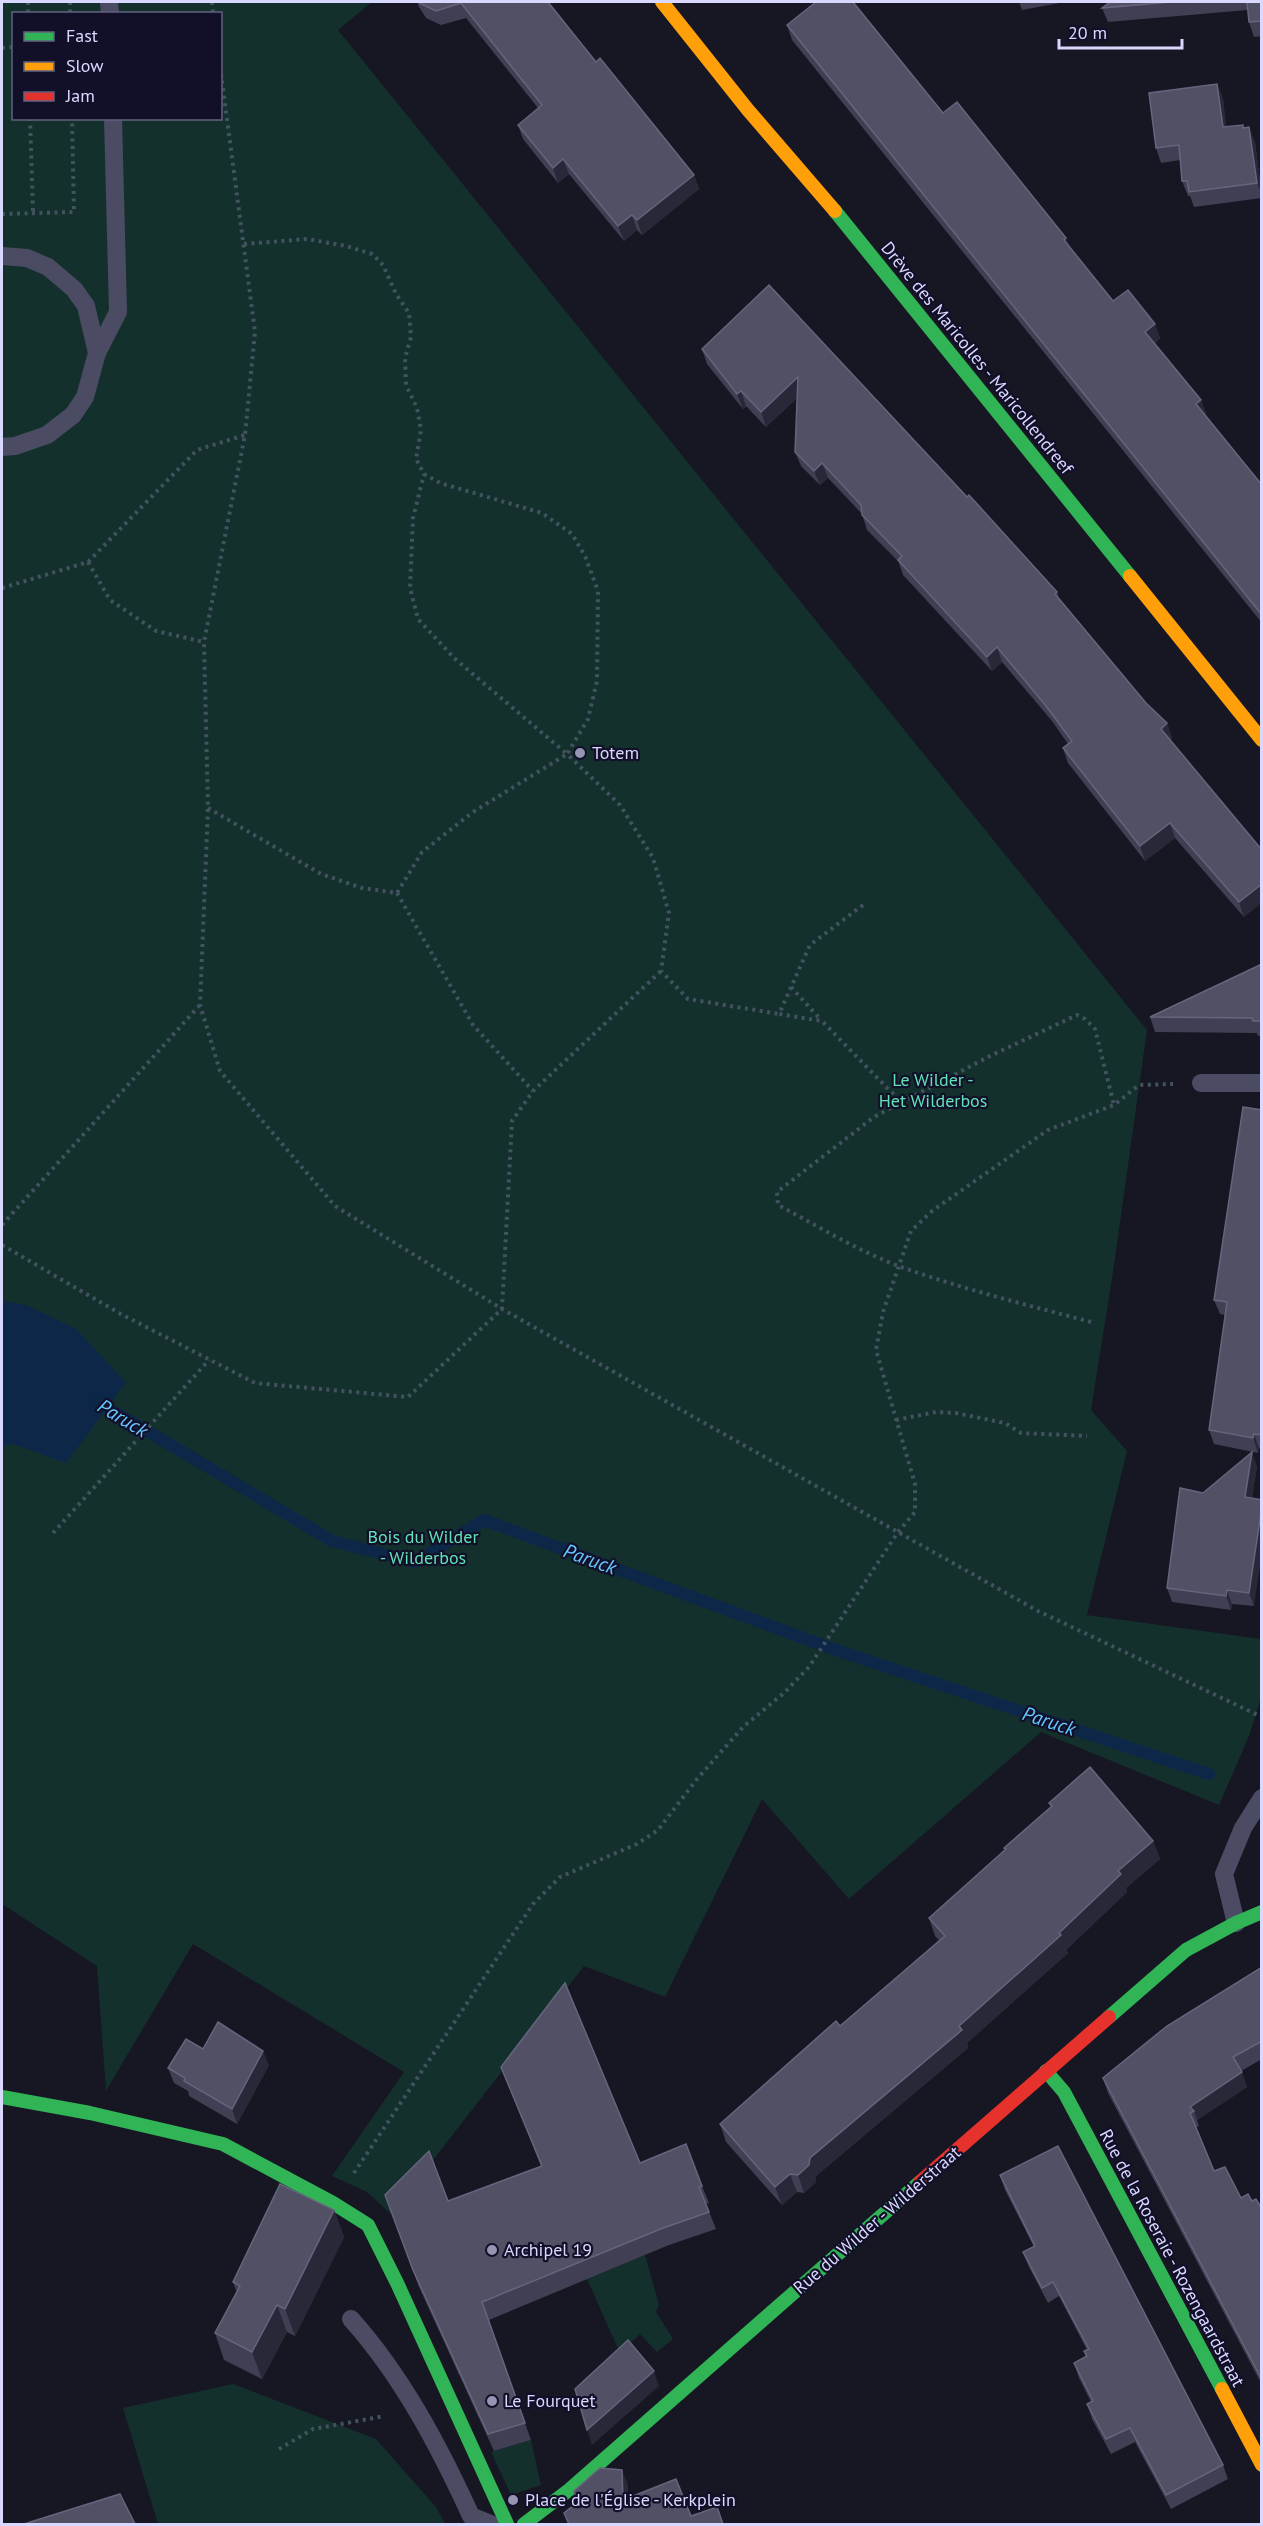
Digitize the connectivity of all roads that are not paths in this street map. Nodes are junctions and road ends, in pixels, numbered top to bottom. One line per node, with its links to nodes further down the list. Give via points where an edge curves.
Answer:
1 (662, 2): 6 (street, Drève des Maricolles - Maricollendreef)
2 (113, 120): 4 (lane, via 118,312)
3 (2, 256): 4 (lane, via 27,258 48,267 74,289 86,306)
4 (97, 353): 5 (lane, via 85,397 73,415 47,435)
5 (2, 447)
6 (1262, 740)
7 (1201, 1083): 8 (lane)
8 (1262, 1083)
9 (1262, 1798): 11 (lane, via 1243,1828 1224,1874)
10 (1262, 1912): 11 (street, Rue du Wilder - Wilderstraat)
11 (1236, 1923): 12 (street, Rue du Wilder - Wilderstraat, via 1186,1950)
12 (1046, 2071): 15 (street, Rue de la Roseraie - Rozengaardstraat, via 1064,2092); 18 (street, Rue du Wilder - Wilderstraat, via 569,2490)
13 (2, 2097): 17 (street, via 224,2144 368,2225)
14 (351, 2319): 16 (lane, via 378,2349 426,2427 471,2516)
15 (1262, 2465)
16 (491, 2524)
17 (507, 2524)
18 (524, 2524)

